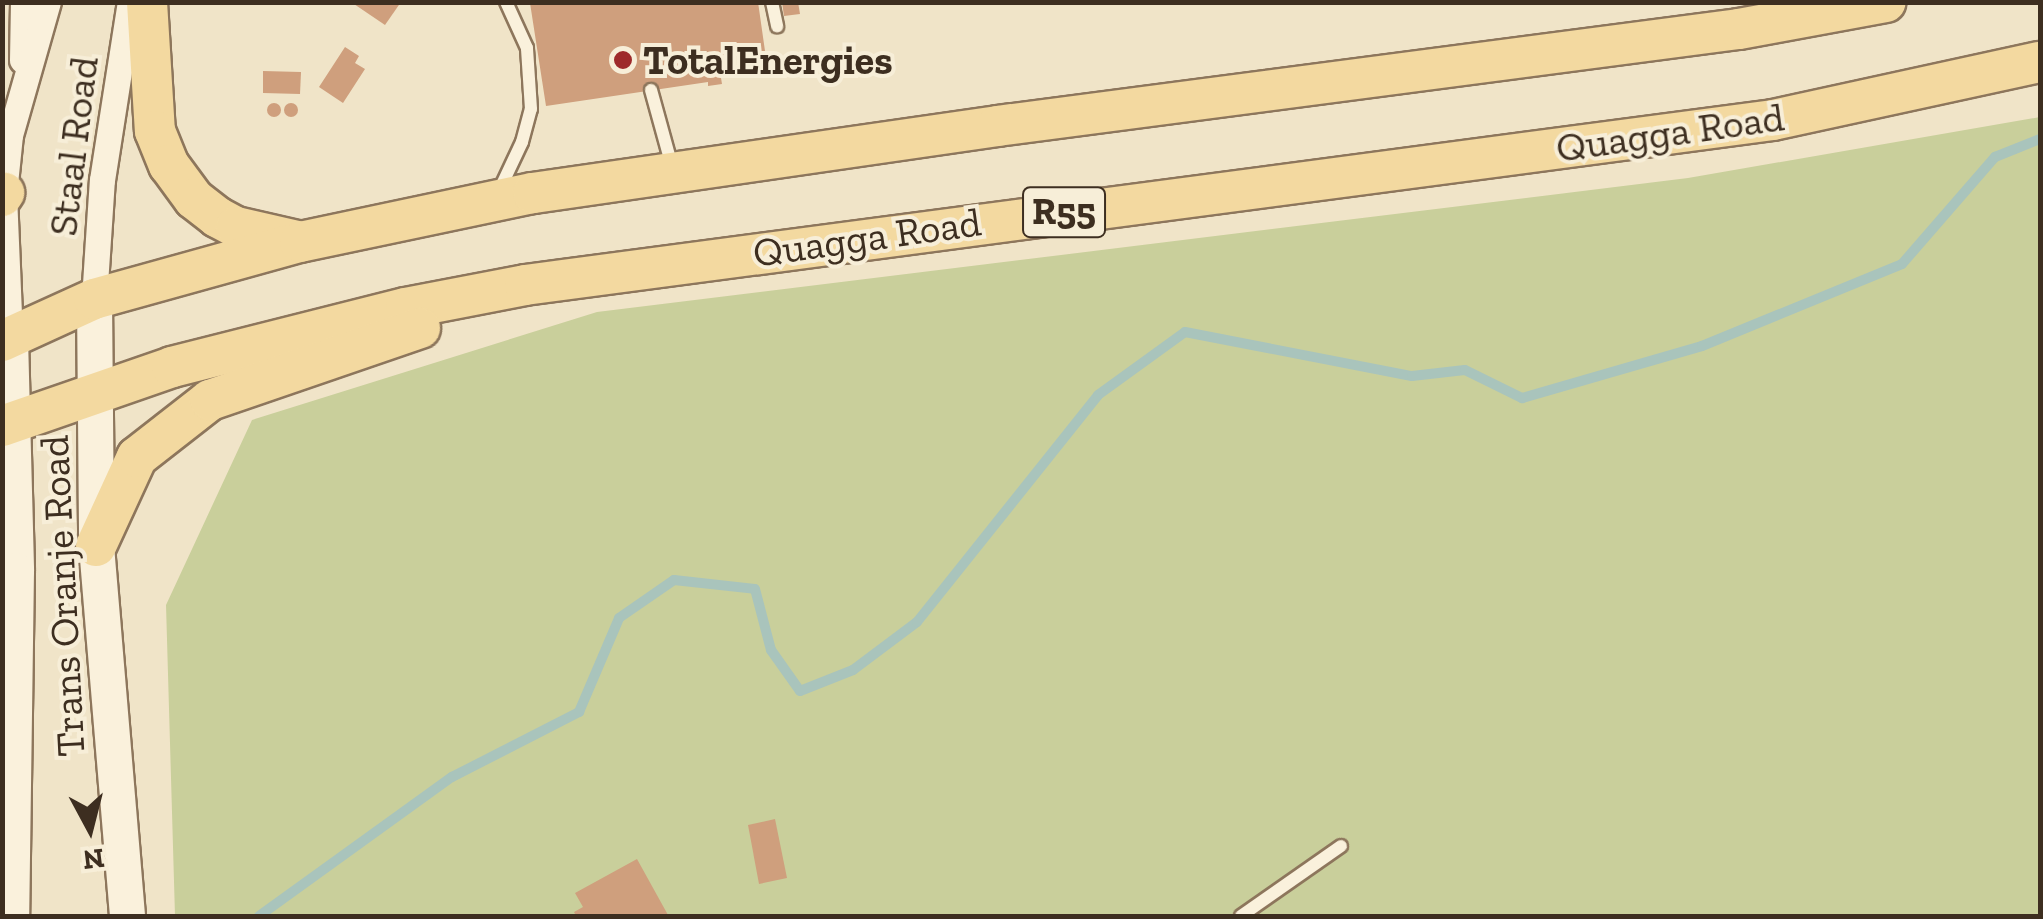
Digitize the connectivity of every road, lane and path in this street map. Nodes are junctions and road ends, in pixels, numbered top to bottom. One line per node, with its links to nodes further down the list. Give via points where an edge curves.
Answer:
1 (23, 2): 10 (street)
2 (48, 2): 10 (street, Staal Road)
3 (130, 2): 17 (street, Staal Road, via 102,180)
4 (147, 2): 15 (main road, via 155,132 174,174 194,199 236,228)
5 (506, 2): 14 (lane, via 527,48 531,109)
6 (772, 2): 8 (lane)
7 (1886, 2): 12 (main road, R55, via 1720,32)
8 (777, 26)
9 (2040, 62): 16 (main road, Quagga Road / R55, via 1773,120)
10 (22, 84): 13 (street, Staal Road)
11 (651, 90): 12 (lane)
12 (674, 172): 14 (main road, R55)
13 (3, 194): 18 (street, Staal Road)
14 (494, 200): 15 (main road, R55)
15 (300, 242): 17 (main road, R55)
16 (525, 285): 19 (main road, Quagga Road / R55, via 335,325); 21 (main road, via 406,334 210,400 137,457)
17 (94, 299): 18 (main road, R55); 19 (main road, Trans Oranje Road)
18 (6, 340): 20 (main road, Trans Oranje Road)
19 (94, 390): 20 (main road, Quagga Road); 21 (main road, Trans Oranje Road)
20 (7, 424): 23 (main road, Trans Oranje Road, via 16,646)
21 (96, 546): 24 (main road, Trans Oranje Road)
22 (1342, 846): 25 (lane)
23 (12, 916)
24 (127, 916)
25 (1241, 916)

